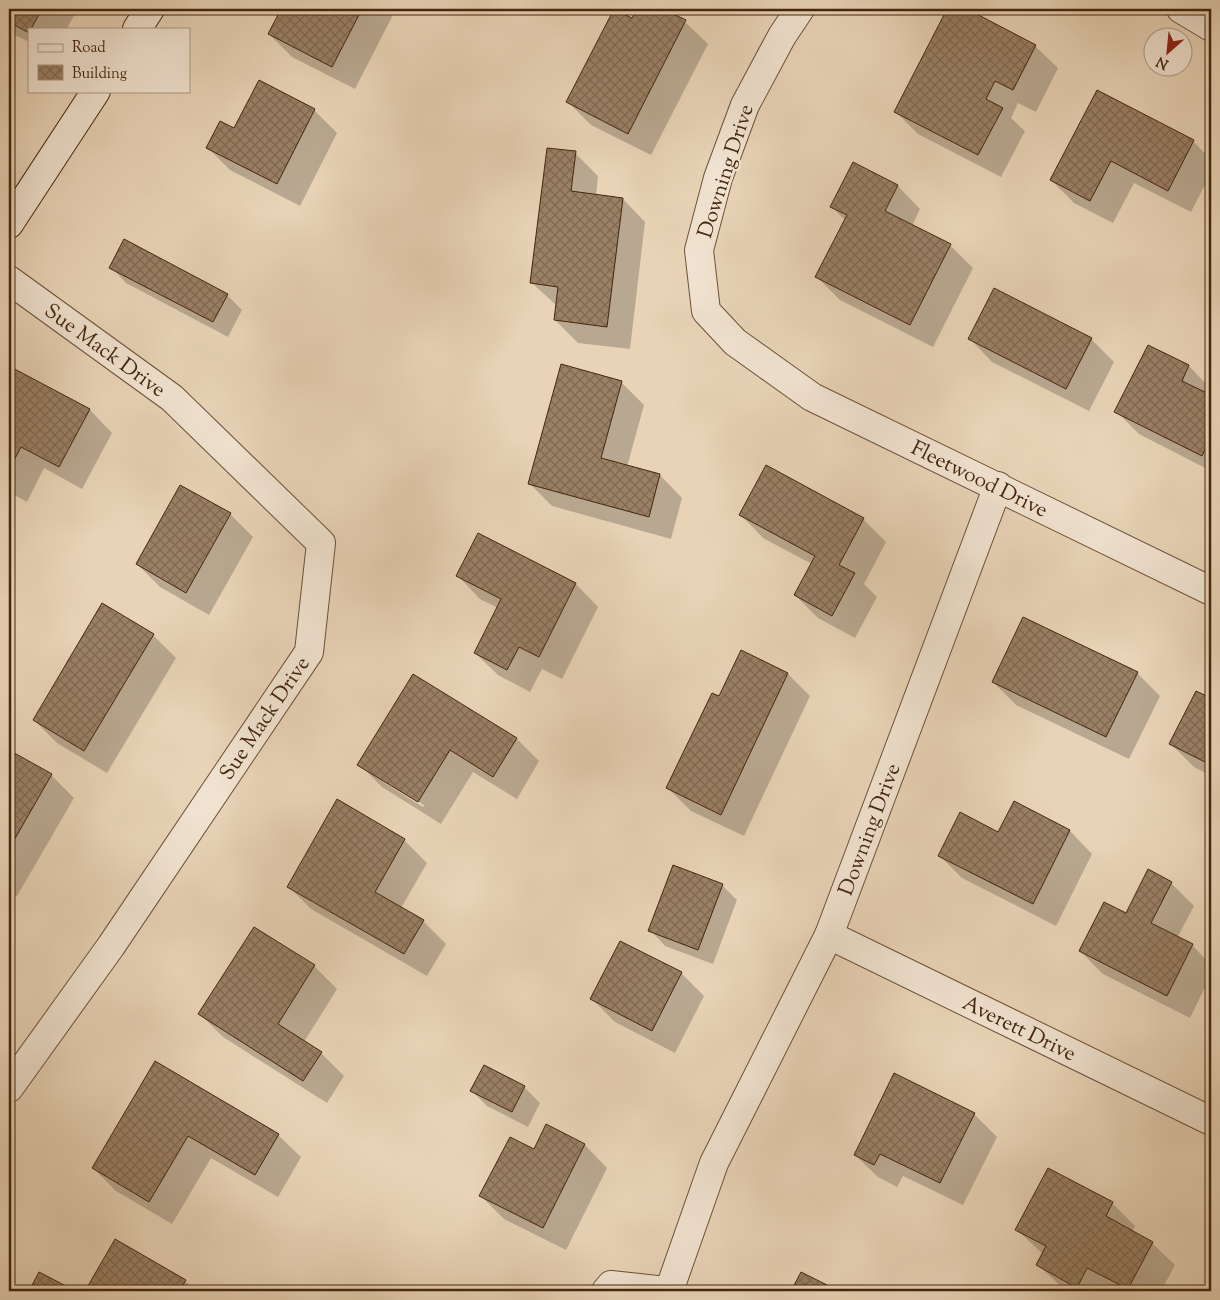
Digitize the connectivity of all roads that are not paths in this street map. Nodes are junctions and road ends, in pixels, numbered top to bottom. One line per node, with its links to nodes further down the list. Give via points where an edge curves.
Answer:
1 (150, 9): 5 (street)
2 (800, 9): 9 (street, Downing Drive, via 745,106 718,178 699,250 706,311 735,342)
3 (1181, 9): 4 (street)
4 (1211, 27)
5 (138, 28)
6 (95, 92): 7 (street)
7 (9, 224)
8 (9, 280): 13 (street, Sue Mack Drive, via 172,398 321,543 309,652 111,946)
9 (754, 355): 10 (street, Fleetwood Drive, via 812,396)
10 (998, 486): 11 (street, Fleetwood Drive); 12 (street, Downing Drive)
11 (1211, 591)
12 (829, 935): 14 (street, Averett Drive); 16 (street, Downing Drive, via 714,1163)
13 (9, 1088)
14 (1211, 1121)
15 (606, 1291): 16 (street, via 611,1285)
16 (667, 1291)

